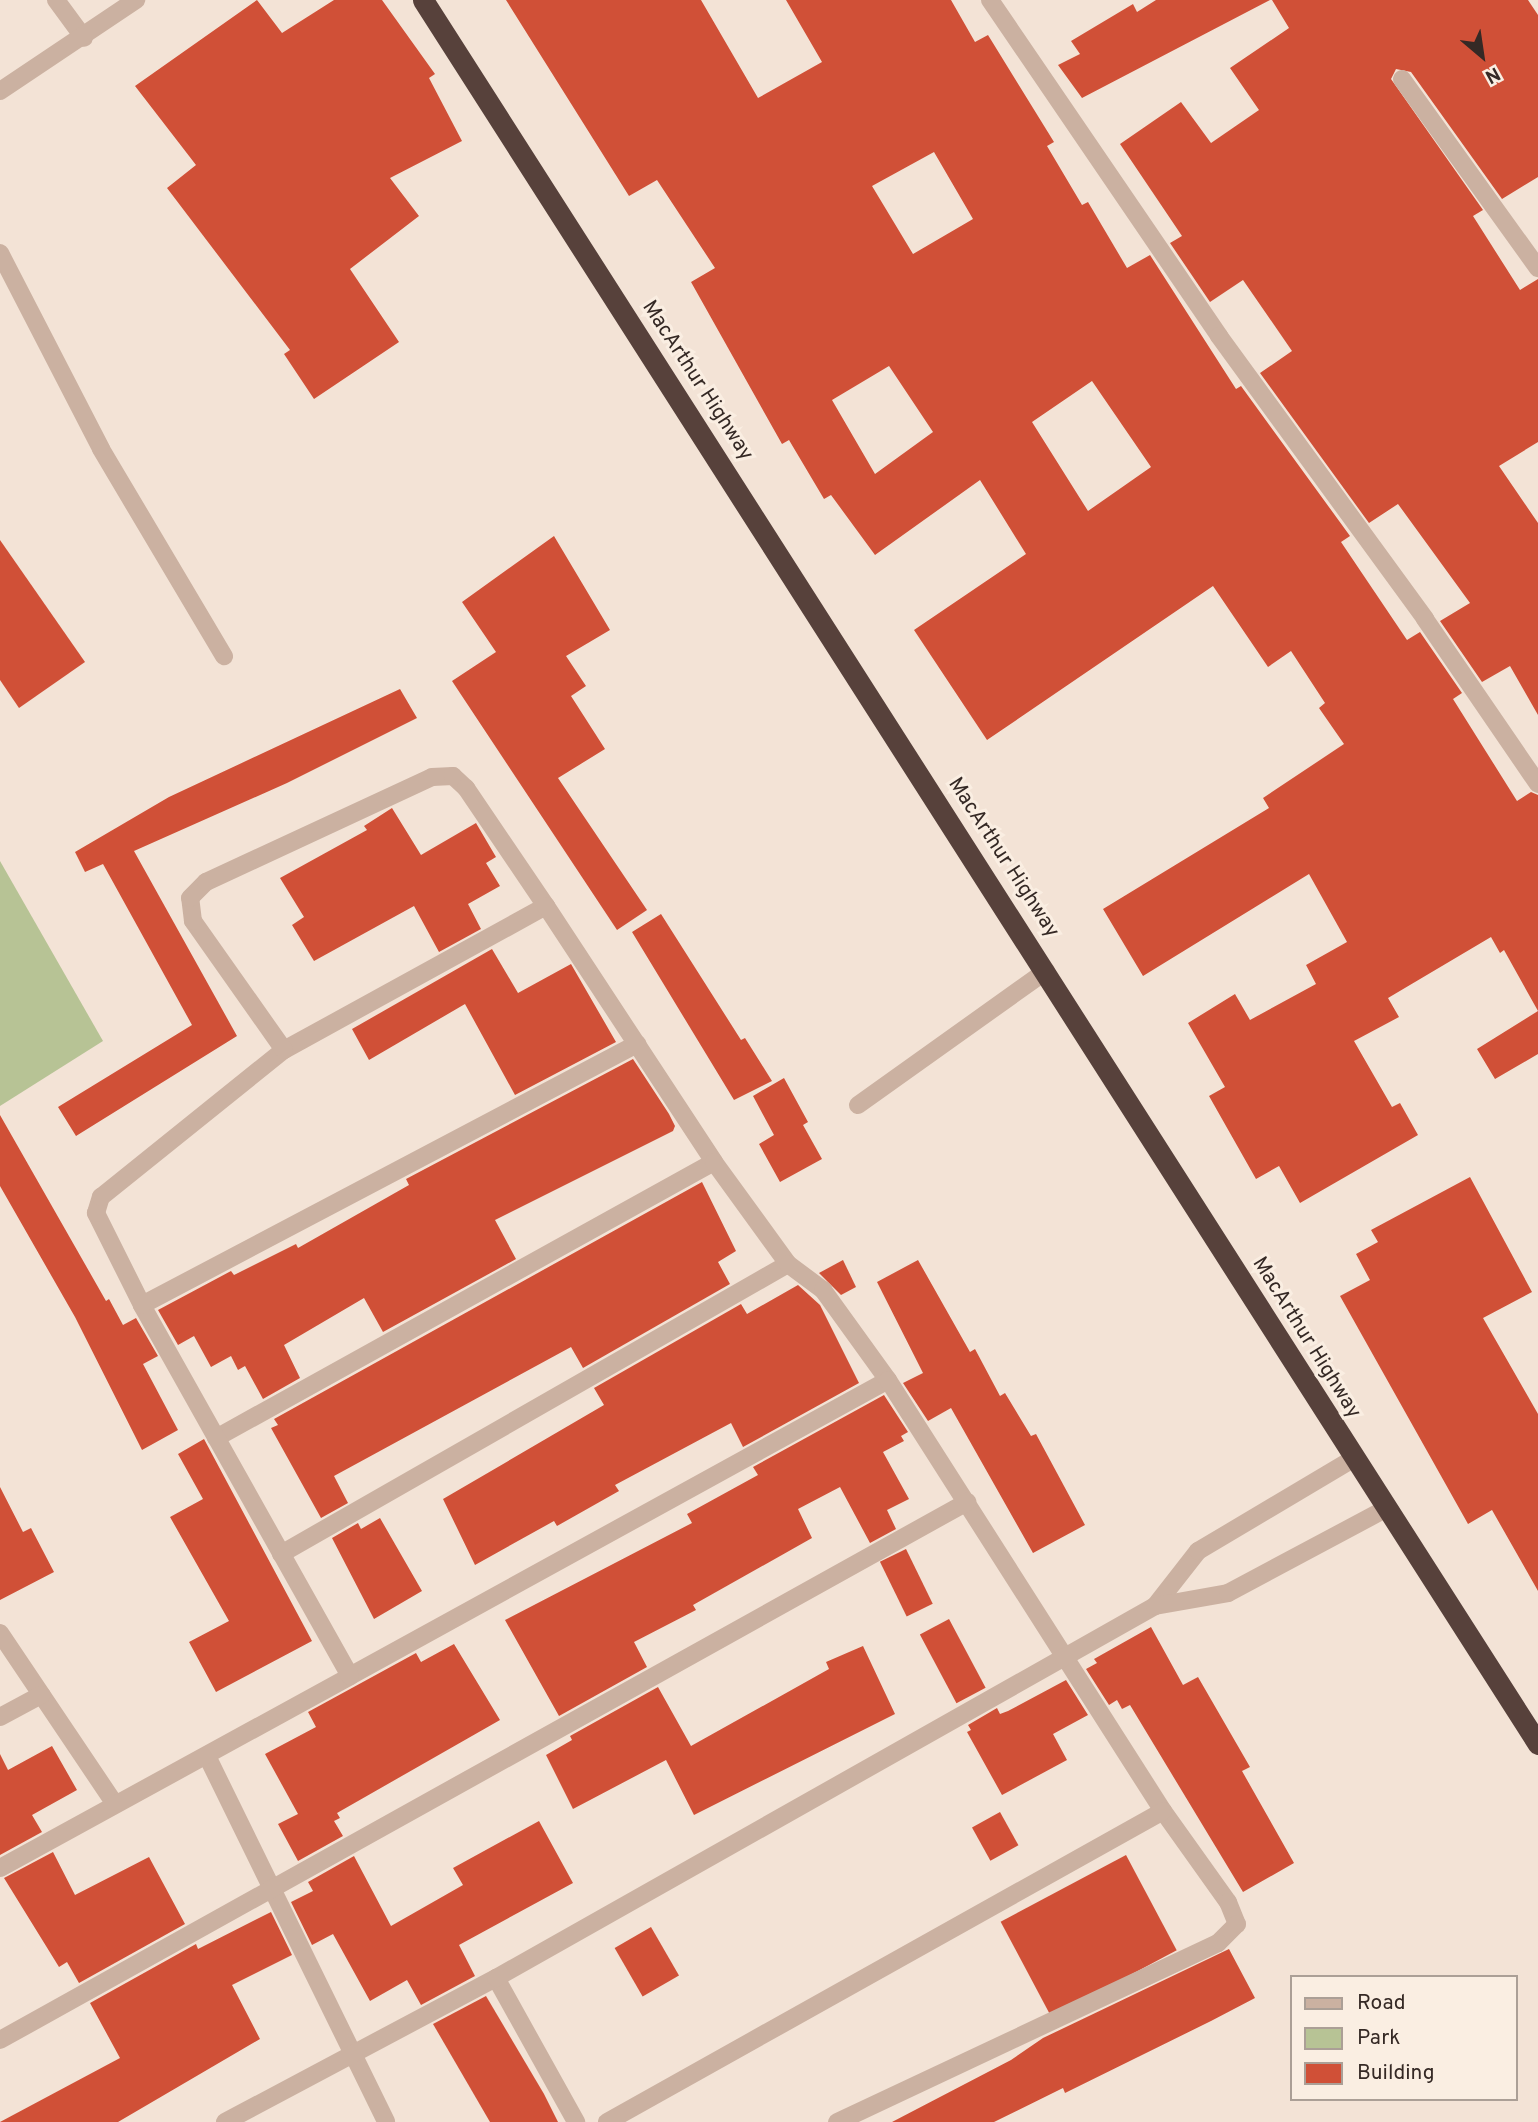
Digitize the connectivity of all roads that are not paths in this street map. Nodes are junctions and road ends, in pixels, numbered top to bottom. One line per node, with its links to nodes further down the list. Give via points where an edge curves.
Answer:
1 (56, 0): 5 (street)
2 (136, 0): 5 (street)
3 (423, 0): 13 (highway, MacArthur Highway)
4 (990, 0): 11 (street, via 1219,336)
5 (84, 38): 7 (street)
6 (1402, 79): 9 (street)
7 (0, 91)
8 (0, 253): 10 (street, via 101,449)
9 (1538, 268)
10 (224, 656)
11 (1538, 784)
12 (547, 906): 14 (street); 15 (street); 15 (street, via 466,788 453,776 432,777 206,882 190,898 193,921)
13 (1046, 971): 16 (street); 22 (highway, MacArthur Highway)
14 (637, 1044): 17 (street); 19 (street)
15 (284, 1050): 19 (street, via 101,1197 96,1213 100,1224)
16 (858, 1105)
17 (714, 1162): 18 (street); 21 (street)
18 (789, 1264): 20 (street, via 823,1290); 25 (street)
19 (142, 1306): 21 (street)
20 (888, 1380): 23 (street); 29 (street)
21 (216, 1438): 25 (street)
22 (1353, 1459): 24 (highway, MacArthur Highway); 26 (street, via 1198,1551)
23 (967, 1502): 28 (street); 37 (street)
24 (1385, 1509): 26 (street, via 1228,1593); 32 (highway, MacArthur Highway)
25 (281, 1554): 29 (street)
26 (1155, 1606): 28 (street)
27 (0, 1633): 30 (street)
28 (1066, 1655): 35 (street); 38 (street)
29 (350, 1676): 33 (street)
30 (41, 1695): 31 (street); 34 (street)
31 (0, 1717)
32 (1538, 1744)
33 (207, 1756): 34 (street); 37 (street)
34 (115, 1804): 36 (street)
35 (1163, 1811): 44 (street); 45 (street, via 1228,1902 1237,1924 1218,1943)
36 (0, 1868)
37 (270, 1889): 39 (street); 40 (street)
38 (496, 1978): 40 (street); 43 (street)
39 (0, 2040)
40 (352, 2054): 41 (street); 42 (street)
41 (225, 2122)
42 (386, 2122)
43 (576, 2122)
44 (607, 2122)
45 (838, 2122)

